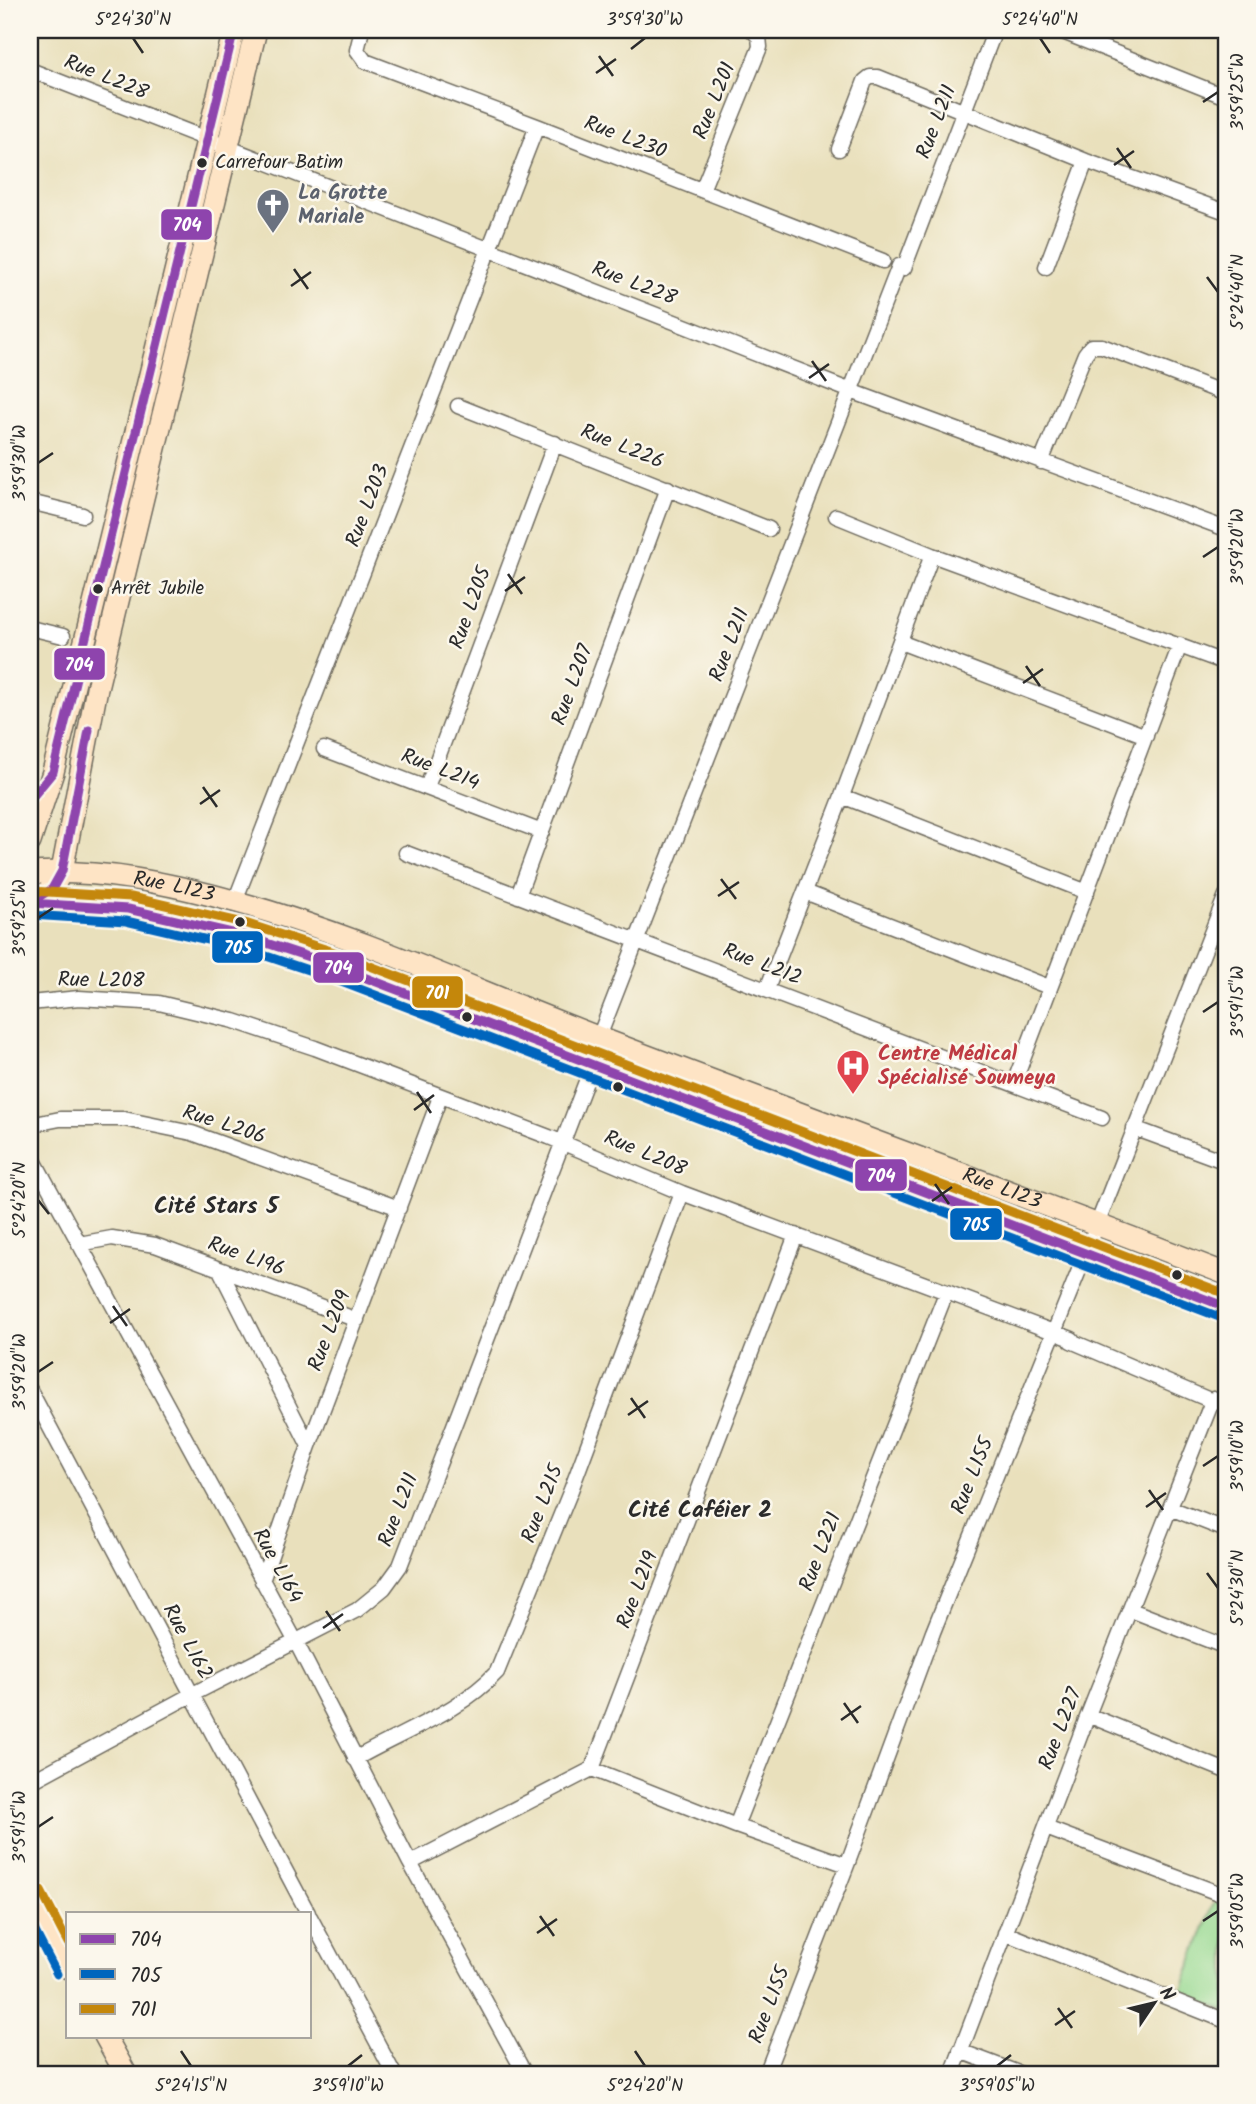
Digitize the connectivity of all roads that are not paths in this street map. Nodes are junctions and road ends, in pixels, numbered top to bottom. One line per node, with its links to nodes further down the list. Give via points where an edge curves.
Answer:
1 (234, 30): 11 (main road)
2 (256, 30): 11 (main road)
3 (362, 30): 10 (street, Rue L230, via 357,50 365,61)
4 (752, 30): 14 (street, Rue L201, via 760,47)
5 (995, 30): 9 (street, Rue L211)
6 (1058, 30): 8 (street)
7 (30, 70): 11 (street, Rue L228)
8 (1226, 97)
9 (963, 111): 12 (street, via 870,77); 13 (street); 19 (street, Rue L211)
10 (537, 125): 14 (street, Rue L230); 16 (street, Rue L203)
11 (216, 145): 16 (street, Rue L228); 38 (main road); 45 (main road, via 97,688)
12 (839, 149)
13 (1086, 162): 15 (street); 18 (street)
14 (702, 190): 17 (street, Rue L230)
15 (1226, 212)
16 (490, 250): 19 (street, Rue L228); 51 (street, Rue L203)
17 (883, 261)
18 (1046, 267)
19 (851, 391): 23 (street, Rue L228); 53 (street, Rue L211)
20 (1226, 394): 23 (street, via 1102,346 1091,346)
21 (458, 406): 22 (street, Rue L226)
22 (555, 443): 24 (street, Rue L226); 39 (street, Rue L205)
23 (1041, 462): 29 (street, Rue L228)
24 (668, 488): 28 (street, Rue L226); 42 (street, Rue L207)
25 (30, 502): 26 (street)
26 (83, 515)
27 (836, 516): 30 (street)
28 (769, 529)
29 (1226, 529)
30 (932, 555): 33 (street); 34 (street)
31 (30, 628): 32 (street)
32 (63, 636)
33 (900, 642): 36 (street); 40 (street)
34 (1180, 645): 35 (street); 36 (street)
35 (1226, 663)
36 (1146, 736): 48 (street)
37 (324, 749): 39 (street, Rue L214)
38 (52, 772): 41 (main road); 43 (main road)
39 (427, 787): 42 (street, Rue L214)
40 (842, 796): 47 (street); 48 (street)
41 (30, 800)
42 (542, 832): 50 (street, Rue L207)
43 (30, 842)
44 (406, 853): 50 (street, Rue L212)
45 (62, 871): 46 (main road, Rue L123); 51 (main road, Rue L123, via 142,880); 52 (main road, via 52,889)
46 (30, 873)
47 (805, 892): 54 (street); 55 (street)
48 (1087, 892): 54 (street)
49 (1226, 895): 63 (street, Rue L155)
50 (518, 896): 53 (street, Rue L212)
51 (235, 901): 57 (main road, Rue L123, via 302,920)
52 (30, 902): 58 (main road, Rue L123, via 128,909 245,936)
53 (638, 941): 55 (street, Rue L212); 57 (street, Rue L211)
54 (1049, 988): 59 (street)
55 (767, 989): 59 (street, Rue L212)
56 (30, 1003): 60 (street, Rue L208, via 79,998 159,1003 315,1048)
57 (599, 1037): 69 (main road, Rue L123)
58 (592, 1066): 64 (street, Rue L211); 72 (main road, Rue L123)
59 (1014, 1083): 61 (street, Rue L212)
60 (440, 1097): 64 (street, Rue L208); 68 (street, Rue L209)
61 (1102, 1118)
62 (30, 1125): 68 (street, Rue L206, via 60,1119 124,1119 192,1133)
63 (1134, 1128): 66 (street); 69 (street, Rue L155)
64 (562, 1143): 67 (street, Rue L208); 86 (street, Rue L211, via 400,1566 384,1588 356,1610)
65 (30, 1153): 71 (street, Rue L164)
66 (1226, 1162)
67 (682, 1193): 70 (street, Rue L208); 90 (street, Rue L215, via 497,1672 481,1690 456,1706)
68 (398, 1208): 77 (street, Rue L209)
69 (1096, 1223): 72 (street, Rue L155); 74 (main road, Rue L123)
70 (796, 1235): 75 (street, Rue L208); 91 (street, Rue L219)
71 (79, 1244): 73 (street, Rue L196, via 112,1238 155,1245); 84 (street, Rue L164)
72 (1086, 1253): 76 (main road, Rue L123); 78 (street, Rue L155)
73 (220, 1270): 77 (street, Rue L196); 81 (street)
74 (1226, 1274)
75 (946, 1293): 78 (street, Rue L208); 94 (street, Rue L221)
76 (1226, 1307)
77 (357, 1320): 81 (street, Rue L209)
78 (1053, 1334): 80 (street, Rue L208); 97 (street, Rue L155, via 933,1632)
79 (30, 1390): 88 (street, Rue L162)
80 (1220, 1401): 82 (street, Rue L227)
81 (309, 1446): 84 (street, Rue L209)
82 (1170, 1508): 83 (street); 85 (street, Rue L227)
83 (1226, 1530)
84 (261, 1581): 86 (street, Rue L164)
85 (1131, 1610): 87 (street); 89 (street, Rue L227)
86 (296, 1642): 88 (street, Rue L211); 90 (street, Rue L164)
87 (1226, 1647)
88 (191, 1695): 93 (street, Rue L211); 100 (street, Rue L162)
89 (1088, 1716): 92 (street); 95 (street, Rue L227)
90 (355, 1759): 96 (street, Rue L164)
91 (592, 1769): 94 (street); 96 (street)
92 (1226, 1770)
93 (30, 1782)
94 (736, 1826): 97 (street)
95 (1046, 1828): 98 (street); 102 (street, Rue L227)
96 (410, 1863): 109 (street, Rue L164)
97 (847, 1865): 110 (street, Rue L155)
98 (1226, 1896)
99 (30, 1897): 103 (main road)
100 (307, 1912)
101 (312, 1921): 108 (street, Rue L162)
102 (1005, 1933): 104 (street); 106 (street, Rue L227)
103 (66, 1964)
104 (1226, 2021)
105 (106, 2038): 107 (main road)
106 (960, 2051): 111 (street, Rue L227); 112 (street)
107 (126, 2074)
108 (394, 2074)
109 (525, 2074)
110 (766, 2074)
111 (952, 2074)
112 (1021, 2074)

